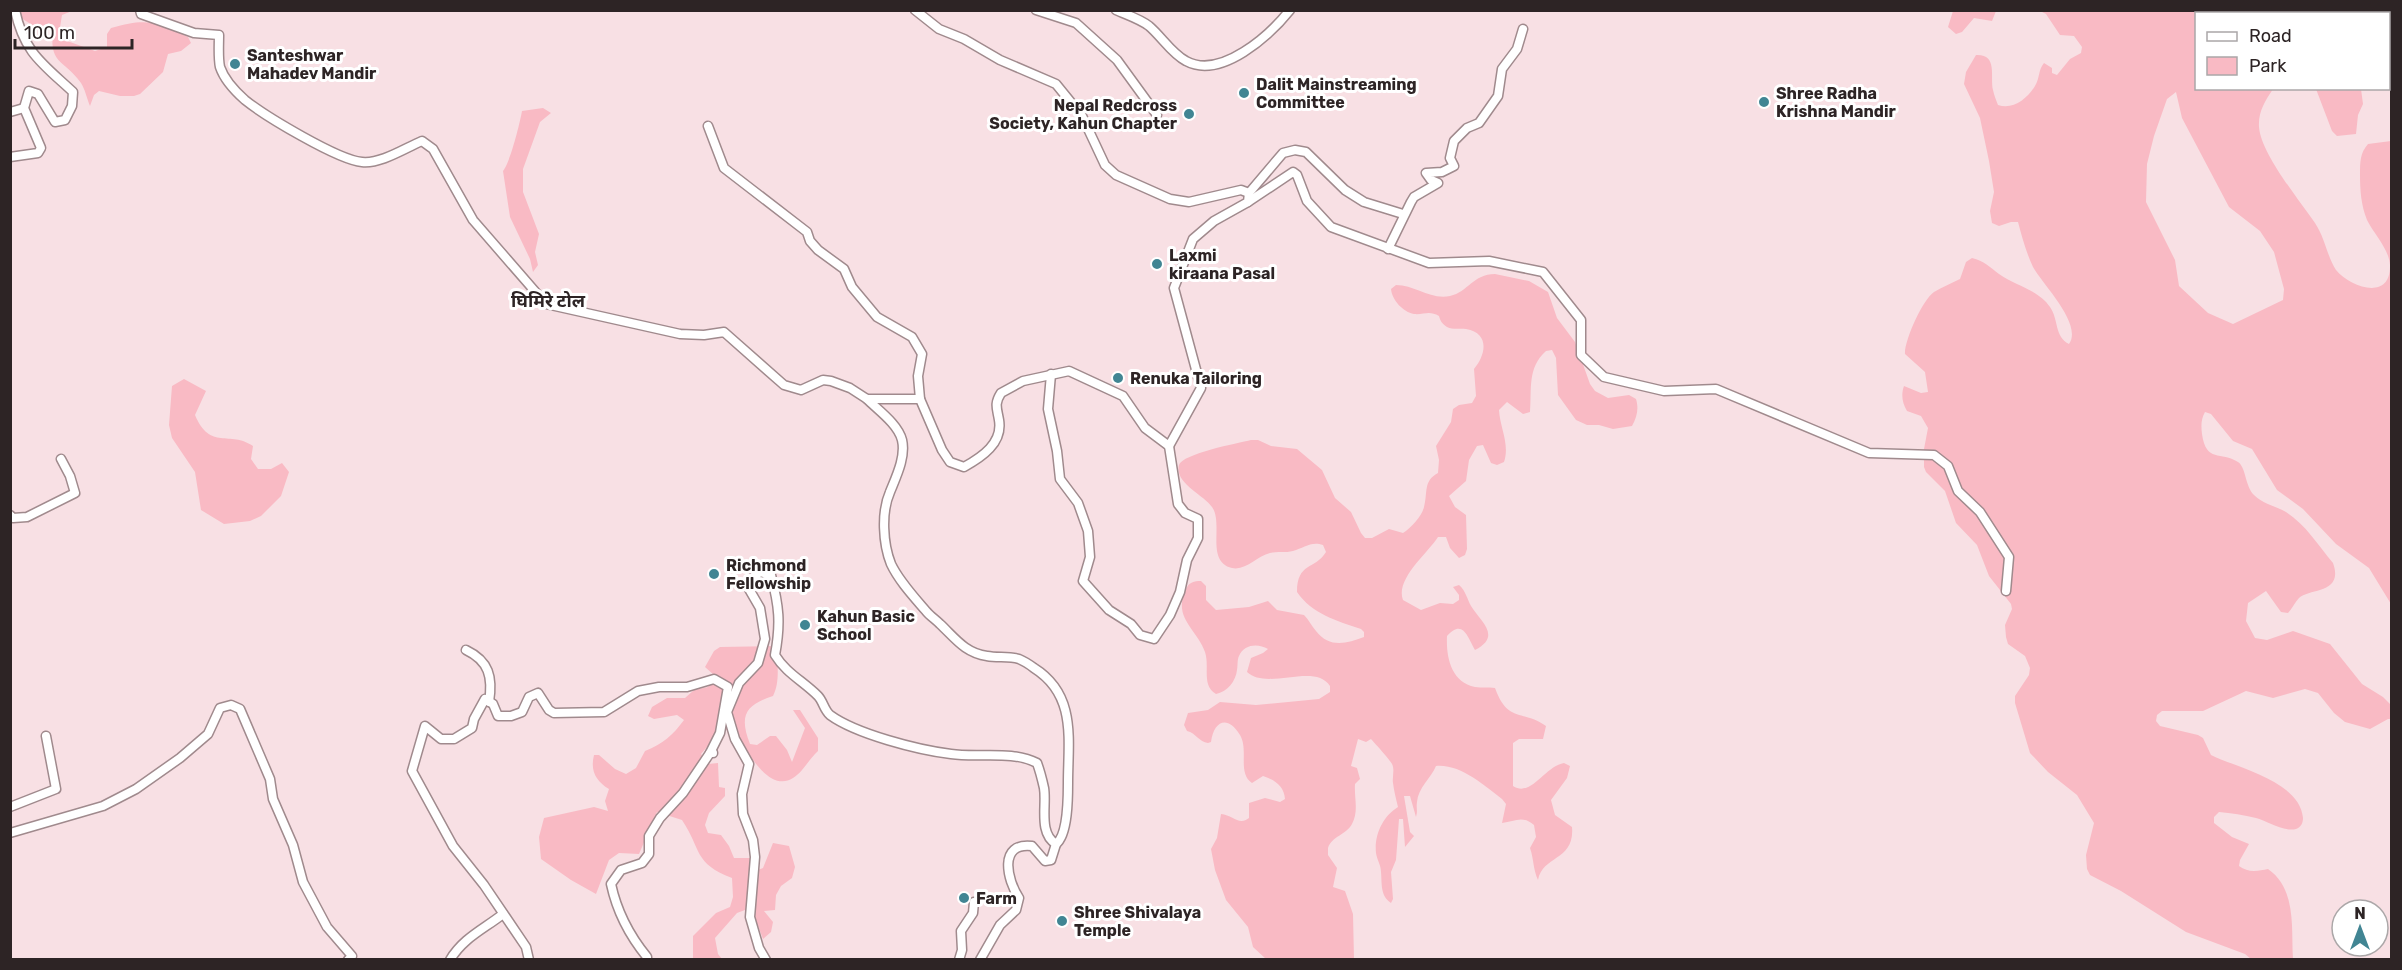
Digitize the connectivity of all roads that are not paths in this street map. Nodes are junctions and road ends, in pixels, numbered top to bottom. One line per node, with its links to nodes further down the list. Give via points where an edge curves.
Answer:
1 (15, 10): 8 (street, via 27,47 73,92 65,120 55,122 38,94 29,91)
2 (140, 10): 17 (street, via 141,14 194,33 219,35 220,68 232,87 295,131 347,159 364,163 422,141 428,145 473,220 546,304 680,334 724,332 784,386 801,390 823,380 831,381)
3 (915, 10): 13 (street, via 939,29 1056,84 1082,116 1105,165 1116,175 1170,199 1190,202 1241,190)
4 (1036, 10): 10 (street, via 1076,23 1117,60)
5 (1116, 10): 6 (street, via 1148,25 1186,61 1201,65 1227,62 1279,24)
6 (1290, 10)
7 (1523, 29): 14 (street, via 1517,49 1502,69 1498,96 1479,123 1454,141 1450,158 1454,166 1442,172 1426,172 1438,183 1414,197)
8 (24, 108): 9 (street); 12 (street, via 41,148 38,153)
9 (10, 112)
10 (1157, 115)
11 (708, 126): 18 (street, via 724,168 807,232 818,250 844,269 852,287 878,317 912,337 922,354 918,376)
12 (10, 157)
13 (1249, 197): 14 (street, via 1283,153 1295,150 1306,152 1364,202); 15 (street, via 1293,172 1298,175 1307,201 1331,227); 19 (street, via 1193,239 1174,288 1201,388)
14 (1403, 214): 15 (street)
15 (1388, 249): 22 (street, via 1429,263 1489,261 1543,272 1581,320 1581,355 1604,377 1664,391 1716,389 1869,453 1935,454 1948,466 1958,491 1980,512 2009,557)
16 (1051, 374): 18 (street, via 1023,381 1001,393 996,401 1000,428 996,441 964,466 950,462 946,456); 19 (street, via 1070,371 1123,396 1145,428); 19 (street, via 1048,409 1060,479 1078,503 1088,531 1090,557 1083,581 1109,610 1140,635 1154,639 1170,615 1198,538 1198,519 1178,504)
17 (867, 399): 18 (street); 30 (street, via 902,438 903,453 887,498 885,520 891,564 902,582 962,647 984,656 1018,659 1051,680 1060,693 1070,742 1065,822)
18 (920, 399)
19 (1169, 446)
20 (61, 459): 21 (street, via 75,493 27,517)
21 (10, 515)
22 (2006, 591)
23 (466, 650): 24 (street, via 481,658 487,668)
24 (489, 702): 27 (street, via 498,716 511,716 522,712 529,697 538,693 554,713 604,712 638,691 687,687 714,679 728,687 720,733); 32 (street, via 485,699 472,728 454,739 441,739 425,726 412,771 450,840)
25 (727, 712): 27 (street, via 716,752); 30 (street, via 739,682 758,663 765,639 760,608 749,589 751,579 759,572 771,575 779,609 775,655 783,667 818,696 827,713 850,727 900,743 951,754 1000,755 1037,763 1044,789 1045,824); 37 (street, via 735,739 749,764 742,794 743,814 755,857 750,917)
26 (46, 736): 28 (street, via 56,789)
27 (710, 753): 36 (street, via 649,836 649,854 642,863 621,870 611,885 631,936)
28 (10, 807)
29 (10, 833): 33 (street, via 103,806 136,789 208,734 220,708 231,705 240,709 270,779 273,799 293,845 303,882 327,927 352,956)
30 (1056, 844): 39 (street, via 1051,860 1045,861 1032,846 1016,847 1012,853 1008,872 1019,897 1016,910 1000,925)
31 (974, 902): 38 (street, via 974,913 961,931)
32 (503, 914): 34 (street, via 468,938); 35 (street, via 526,947)
33 (348, 960)
34 (450, 960)
35 (529, 960)
36 (647, 960)
37 (766, 960)
38 (959, 960)
39 (980, 960)

